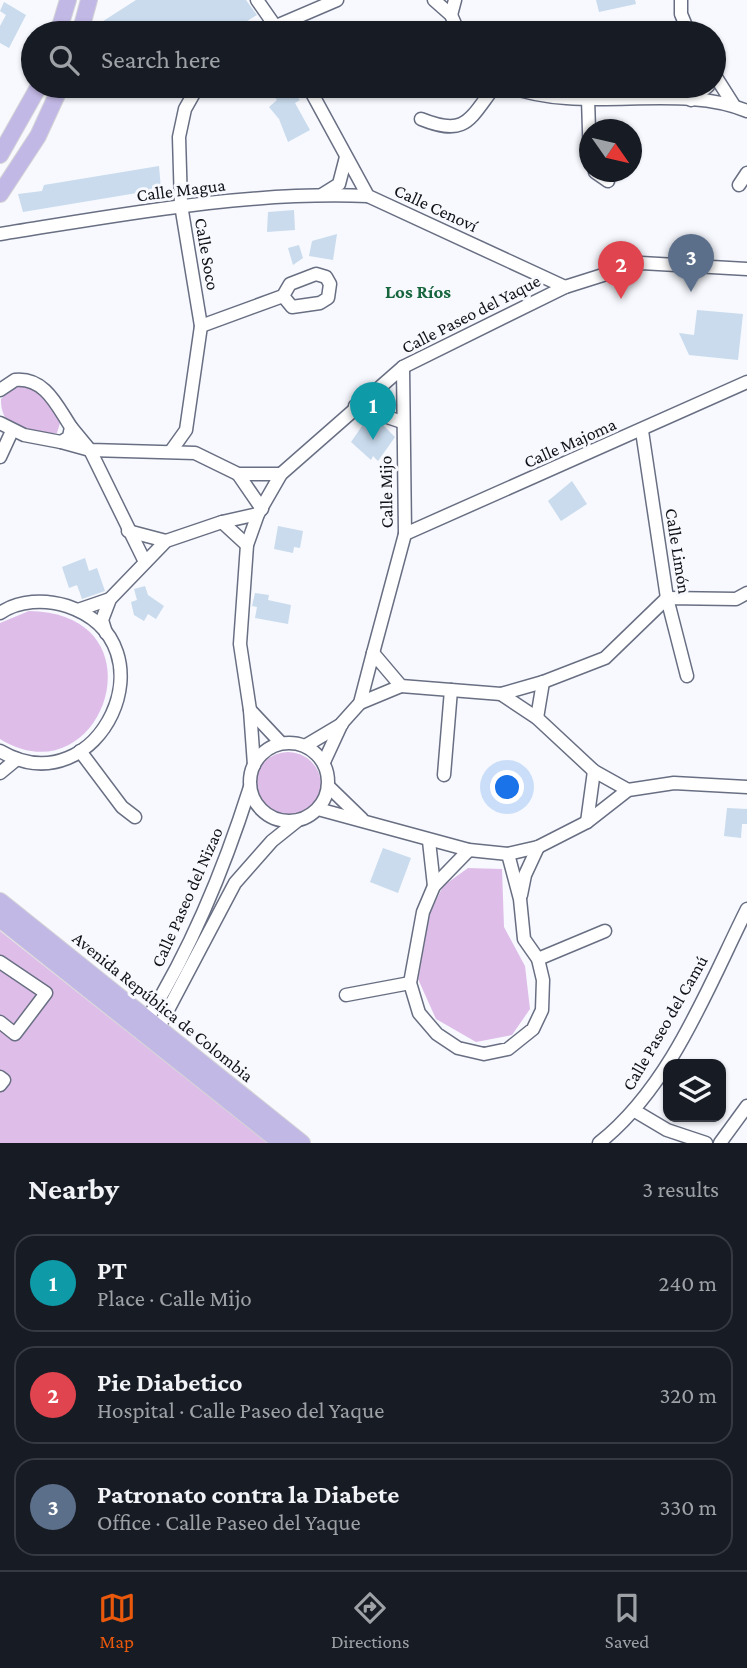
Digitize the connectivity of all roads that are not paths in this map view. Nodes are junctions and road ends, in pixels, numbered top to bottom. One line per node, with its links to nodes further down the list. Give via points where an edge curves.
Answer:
1 (68, 0): 9 (main road)
2 (89, 0): 10 (main road)
3 (257, 0): 11 (street)
4 (337, 0): 12 (street)
5 (434, 0): 8 (street)
6 (455, 0): 8 (street)
7 (681, 0): 14 (street)
8 (451, 15): 13 (street)
9 (62, 21)
10 (83, 21)
11 (272, 21)
12 (294, 21)
13 (454, 21)
14 (684, 21)
15 (726, 93): 24 (street)
16 (32, 98): 28 (main road)
17 (55, 98): 32 (main road, via 38,136)
18 (191, 98): 35 (street, Calle Soco, via 178,137)
19 (314, 98): 29 (street, Calle Cenoví)
20 (486, 98): 26 (street, via 469,121 446,129)
21 (588, 98): 23 (street); 27 (street)
22 (694, 98): 23 (street)
23 (690, 101): 24 (street)
24 (733, 104): 25 (street)
25 (747, 111)
26 (421, 119)
27 (589, 119)
28 (0, 155)
29 (346, 157): 33 (street, via 340,184); 34 (street, Calle Cenoví)
30 (747, 173): 31 (street)
31 (739, 186)
32 (0, 194)
33 (323, 194): 34 (street, Calle Magua); 35 (street, Calle Magua)
34 (368, 196): 38 (street, Calle Cenoví)
35 (181, 205): 36 (street, Calle Magua); 40 (street, Calle Soco)
36 (0, 234)
37 (747, 269): 38 (street, Calle Paseo del Yaque, via 641,263)
38 (565, 287): 41 (street, Calle Paseo del Yaque)
39 (283, 296): 40 (street)
40 (201, 326): 50 (street, Calle Soco)
41 (403, 368): 46 (street, Calle Paseo del Yaque); 47 (street, Calle Mijo)
42 (747, 382): 44 (street, Calle Majoma)
43 (0, 390): 49 (street, via 15,380 36,383)
44 (732, 390): 45 (street); 52 (street, Calle Majoma)
45 (747, 390)
46 (355, 406): 47 (street); 59 (street, Calle Paseo del Yaque)
47 (402, 422): 63 (street, Calle Mijo)
48 (0, 424): 51 (street)
49 (71, 427): 53 (street, via 69,438); 54 (street)
50 (186, 430): 55 (street, Calle Soco); 56 (street, Calle Soco)
51 (12, 431): 53 (street); 57 (street)
52 (642, 431): 63 (street, Calle Majoma); 68 (street, Calle Limón)
53 (61, 442): 54 (street)
54 (90, 450): 55 (street); 62 (street)
55 (172, 451): 56 (street)
56 (195, 453): 58 (street)
57 (0, 457)
58 (238, 474): 59 (street); 60 (street)
59 (281, 474): 60 (street, Calle Paseo del Yaque)
60 (260, 511): 61 (street); 65 (street, Calle Paseo del Yaque)
61 (222, 522): 64 (street); 65 (street)
62 (128, 531): 64 (street); 66 (street)
63 (405, 534): 73 (street, Calle Mijo)
64 (166, 541): 66 (street)
65 (247, 545): 80 (street, Calle Paseo del Yaque, via 240,644)
66 (145, 562): 69 (street)
67 (747, 593): 68 (street, via 736,599)
68 (667, 598): 74 (street, Calle Limón); 75 (street, via 605,657)
69 (110, 599): 70 (street); 72 (street, via 102,620)
70 (78, 610): 71 (street, via 55,602 30,602); 72 (street)
71 (0, 613)
72 (108, 637): 86 (street, via 120,672 118,699 108,726)
73 (373, 653): 76 (street); 79 (street, Calle Mijo)
74 (687, 676)
75 (543, 682): 78 (street); 81 (street)
76 (401, 686): 77 (street); 79 (street)
77 (451, 690): 78 (street); 92 (street)
78 (501, 694): 81 (street)
79 (360, 703): 82 (street)
80 (250, 710): 83 (street); 89 (street, Calle Paseo del Yaque)
81 (537, 718): 90 (street)
82 (342, 723): 84 (street); 88 (street)
83 (281, 743): 84 (street); 89 (street)
84 (305, 746): 88 (street)
85 (0, 751): 87 (street)
86 (80, 751): 87 (street, via 60,760); 98 (street, via 122,807)
87 (17, 759): 91 (street)
88 (324, 762): 93 (street)
89 (254, 765): 95 (street)
90 (594, 771): 96 (street); 101 (street)
91 (0, 773)
92 (444, 775)
93 (328, 786): 97 (street); 100 (street)
94 (747, 786): 96 (street, via 674,783)
95 (250, 787): 99 (street, via 260,809 271,817); 117 (street, Calle Paseo del Nizao, via 230,850)
96 (628, 790): 101 (street)
97 (318, 809): 99 (street); 100 (street)
98 (135, 817)
99 (297, 821): 117 (street, Calle Paseo del Nizao, via 272,841 235,883)
100 (365, 822): 102 (street)
101 (587, 822): 103 (street)
102 (429, 841): 104 (street); 106 (street)
103 (538, 847): 105 (street); 107 (street)
104 (469, 850): 105 (street); 106 (street)
105 (508, 854): 107 (street)
106 (434, 886): 114 (street)
107 (520, 899): 112 (street, via 524,939)
108 (0, 901): 117 (main road, Avenida República de Colombia)
109 (747, 909): 121 (street, Calle Paseo del Camú, via 677,1044)
110 (0, 919): 122 (main road, Avenida República de Colombia)
111 (605, 931): 112 (street)
112 (538, 959): 114 (street, via 542,1010 533,1029 508,1049 484,1054 457,1048 437,1034 419,1013)
113 (0, 962): 116 (street, via 46,993 15,1034)
114 (410, 983): 115 (street)
115 (346, 995)
116 (0, 1022)
117 (153, 1023): 123 (main road, Avenida República de Colombia)
118 (0, 1077): 119 (street, via 4,1080)
119 (0, 1085)
120 (747, 1106): 126 (street)
121 (635, 1111): 124 (street, Calle Paseo del Camú); 125 (street, via 667,1130)
122 (281, 1143)
123 (302, 1143)
124 (599, 1143)
125 (706, 1143)
126 (720, 1143)

